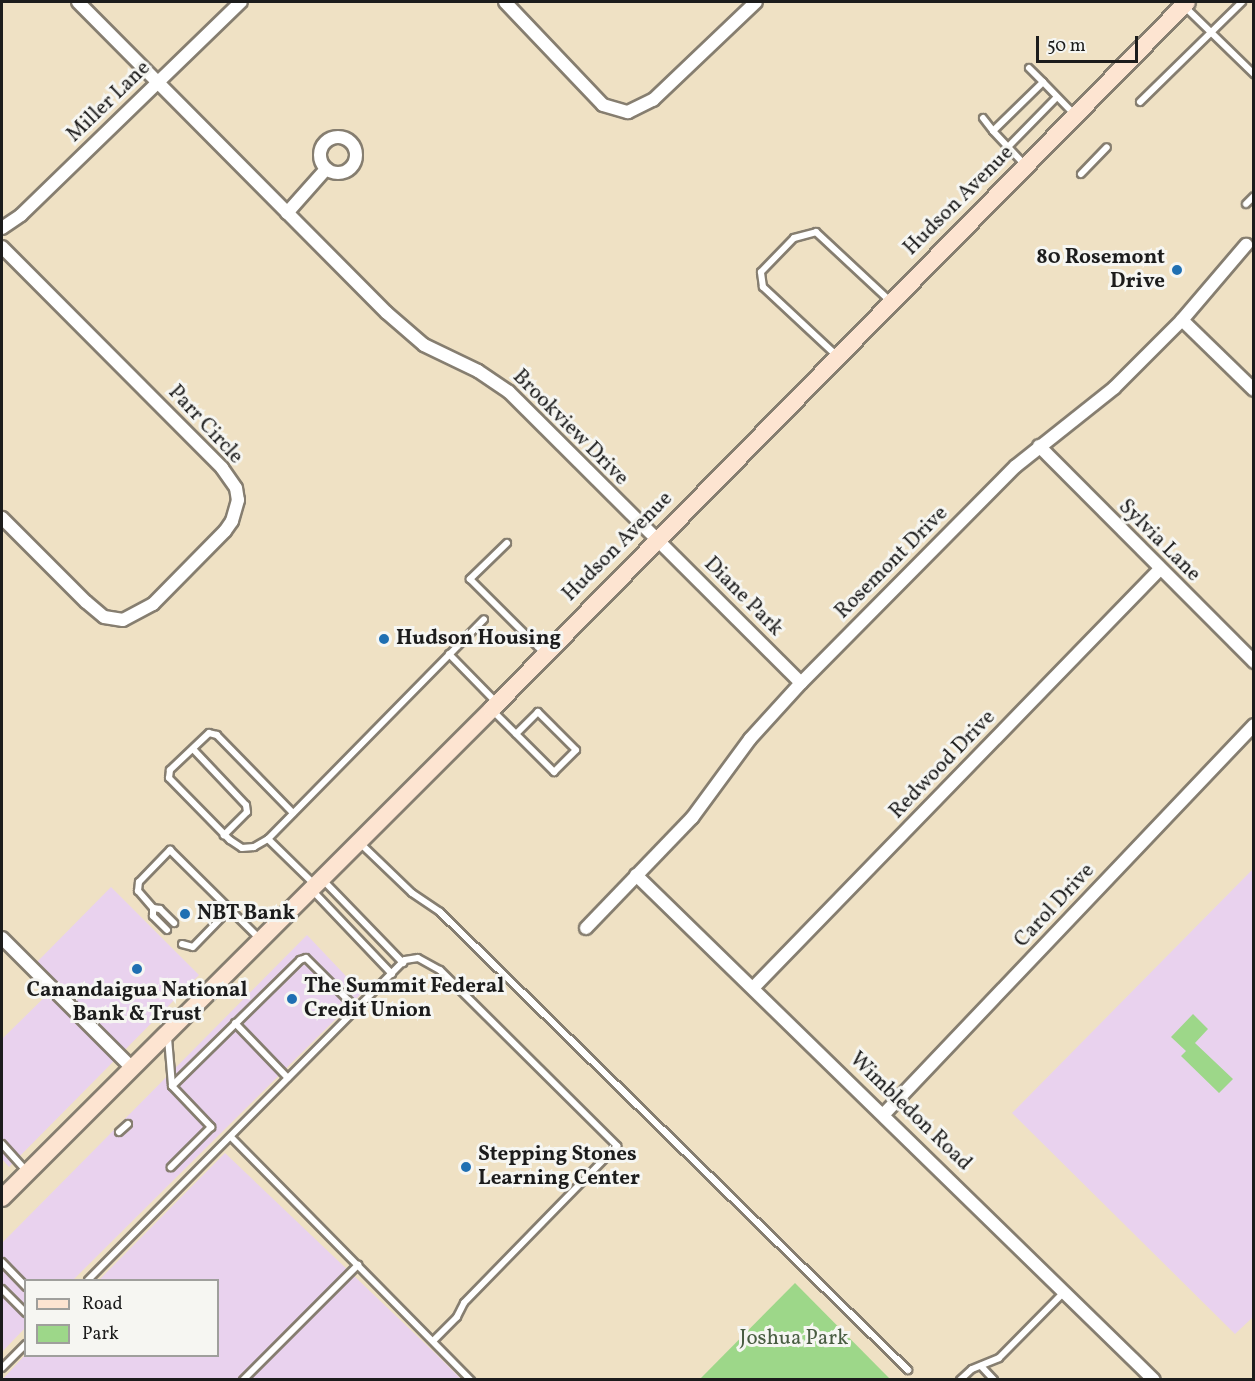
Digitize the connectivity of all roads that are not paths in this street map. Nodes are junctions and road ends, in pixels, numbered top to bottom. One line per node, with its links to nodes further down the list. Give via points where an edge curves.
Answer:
1 (78, 2): 10 (street, Brookview Drive)
2 (241, 2): 10 (street, Miller Lane)
3 (505, 2): 4 (street, via 603,105 628,112 653,100)
4 (756, 2)
5 (1242, 2): 7 (lane)
6 (1185, 3): 7 (lane); 14 (main road, Hudson Avenue)
7 (1210, 32): 9 (lane); 13 (lane)
8 (1029, 68): 11 (lane)
9 (1254, 74)
10 (158, 82): 24 (street, Brookview Drive); 25 (street, Miller Lane, via 21,215)
11 (1042, 82): 12 (lane); 16 (lane)
12 (1057, 97): 14 (lane); 18 (lane)
13 (1140, 102)
14 (1075, 116): 19 (main road, Hudson Avenue)
15 (983, 118): 16 (lane)
16 (993, 131): 18 (lane)
17 (1107, 147): 21 (lane)
18 (1007, 148): 19 (lane)
19 (1025, 166): 28 (main road, Hudson Avenue)
20 (326, 170): 24 (street)
21 (1081, 174)
22 (1254, 196): 23 (lane)
23 (1246, 204)
24 (287, 213): 34 (street, Brookview Drive, via 411,336 509,392)
25 (2, 228)
26 (1246, 245): 29 (street, Rosemont Drive)
27 (2, 247): 33 (street, Parr Circle, via 222,468 236,488 238,500 225,531 153,604 123,620 104,617 86,602)
28 (891, 302): 30 (main road, Hudson Avenue); 30 (lane, via 816,232 794,238 761,272 763,287)
29 (1182, 320): 31 (street); 32 (street, Rosemont Drive, via 1114,388)
30 (837, 356): 34 (main road, Hudson Avenue)
31 (1254, 390)
32 (1039, 446): 36 (street, Sylvia Lane); 41 (street, Rosemont Drive)
33 (2, 518)
34 (656, 540): 38 (main road, Hudson Avenue); 41 (street, Diane Park)
35 (507, 543): 38 (lane, via 470,579)
36 (1160, 569): 40 (street, Sylvia Lane); 62 (street, Redwood Drive)
37 (484, 619): 39 (lane)
38 (544, 653): 42 (main road, Hudson Avenue)
39 (449, 654): 42 (lane); 46 (lane)
40 (1254, 662)
41 (801, 683): 50 (street, Rosemont Drive, via 750,739 692,818)
42 (495, 707): 44 (lane); 49 (main road, Hudson Avenue)
43 (1254, 725): 69 (street, Carol Drive)
44 (516, 734): 44 (lane, via 554,772 576,750 538,712)
45 (193, 749): 46 (lane, via 209,734 217,735); 47 (lane, via 246,805 247,812); 47 (lane, via 170,771 169,778)
46 (293, 813): 48 (lane)
47 (224, 835): 48 (lane, via 242,848)
48 (268, 839): 51 (lane)
49 (360, 842): 51 (main road, Hudson Avenue); 88 (lane, via 412,893 440,912)
50 (636, 875): 55 (street, Rosemont Drive); 62 (street, Wimbledon Road)
51 (316, 884): 58 (main road, Hudson Avenue); 60 (lane); 61 (lane)
52 (153, 908): 53 (lane, via 139,895 139,882 170,850); 54 (lane, via 160,909); 56 (lane, via 153,916)
53 (230, 909): 58 (lane); 59 (lane, via 193,947 189,941)
54 (174, 923)
55 (586, 928)
56 (167, 930)
57 (2, 938): 66 (street)
58 (261, 939): 65 (main road, Hudson Avenue)
59 (182, 944)
60 (403, 963): 61 (lane); 84 (lane, via 417,958 441,970 616,1146 464,1303 457,1317)
61 (392, 974): 63 (lane)
62 (753, 988): 69 (street, Wimbledon Road)
63 (357, 1009): 64 (lane, via 306,958); 67 (lane)
64 (235, 1023): 67 (lane); 68 (lane)
65 (168, 1034): 66 (main road, Hudson Avenue); 68 (lane)
66 (133, 1069): 75 (main road, Hudson Avenue)
67 (288, 1078): 72 (lane)
68 (172, 1086): 74 (lane, via 211,1127)
69 (884, 1114): 82 (street, Wimbledon Road)
70 (128, 1124): 71 (lane)
71 (119, 1132)
72 (231, 1137): 78 (lane); 79 (lane)
73 (2, 1144): 75 (lane)
74 (171, 1167)
75 (27, 1172): 76 (main road, Hudson Avenue)
76 (2, 1198)
77 (2, 1262): 80 (lane)
78 (358, 1265): 84 (lane); 89 (lane)
79 (90, 1279)
80 (24, 1285)
81 (2, 1289): 83 (lane)
82 (1066, 1291): 87 (lane, via 999,1358); 93 (street, Wimbledon Road)
83 (24, 1311)
84 (433, 1341): 90 (lane)
85 (24, 1346): 86 (lane)
86 (3, 1364)
87 (981, 1366): 91 (lane); 92 (lane)
88 (908, 1370)
89 (243, 1380)
90 (471, 1380)
91 (960, 1380)
92 (994, 1380)
93 (1154, 1380)

